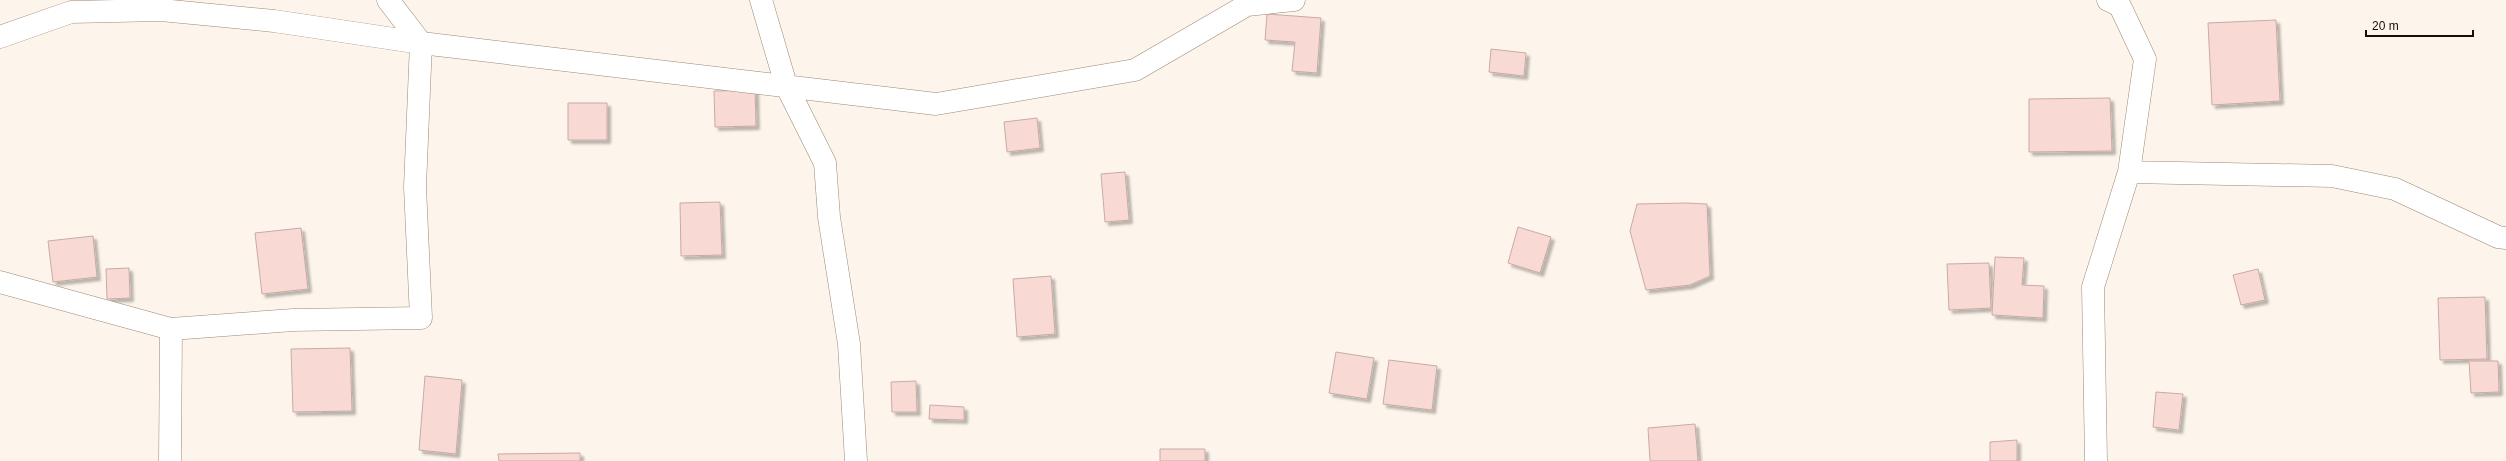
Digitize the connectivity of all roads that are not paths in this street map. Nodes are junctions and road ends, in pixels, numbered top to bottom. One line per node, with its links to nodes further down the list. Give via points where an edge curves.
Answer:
1 (388, 0): 7 (street)
2 (760, 0): 8 (street)
3 (1294, 0): 5 (street)
4 (2108, 0): 9 (street, via 2120,6 2145,59)
5 (1270, 1): 8 (street, via 1247,5 1134,70 936,104)
6 (0, 37): 7 (street, via 71,12 161,10 274,21)
7 (421, 42): 8 (street); 12 (street, via 415,187 421,318 293,320)
8 (786, 85): 14 (street, via 825,163 829,218 849,344)
9 (2129, 172): 10 (street, via 2332,176 2395,189 2498,237); 15 (street, via 2093,287)
10 (2506, 238)
11 (0, 282): 12 (street)
12 (171, 329): 13 (street)
13 (170, 461)
14 (856, 461)
15 (2096, 461)

